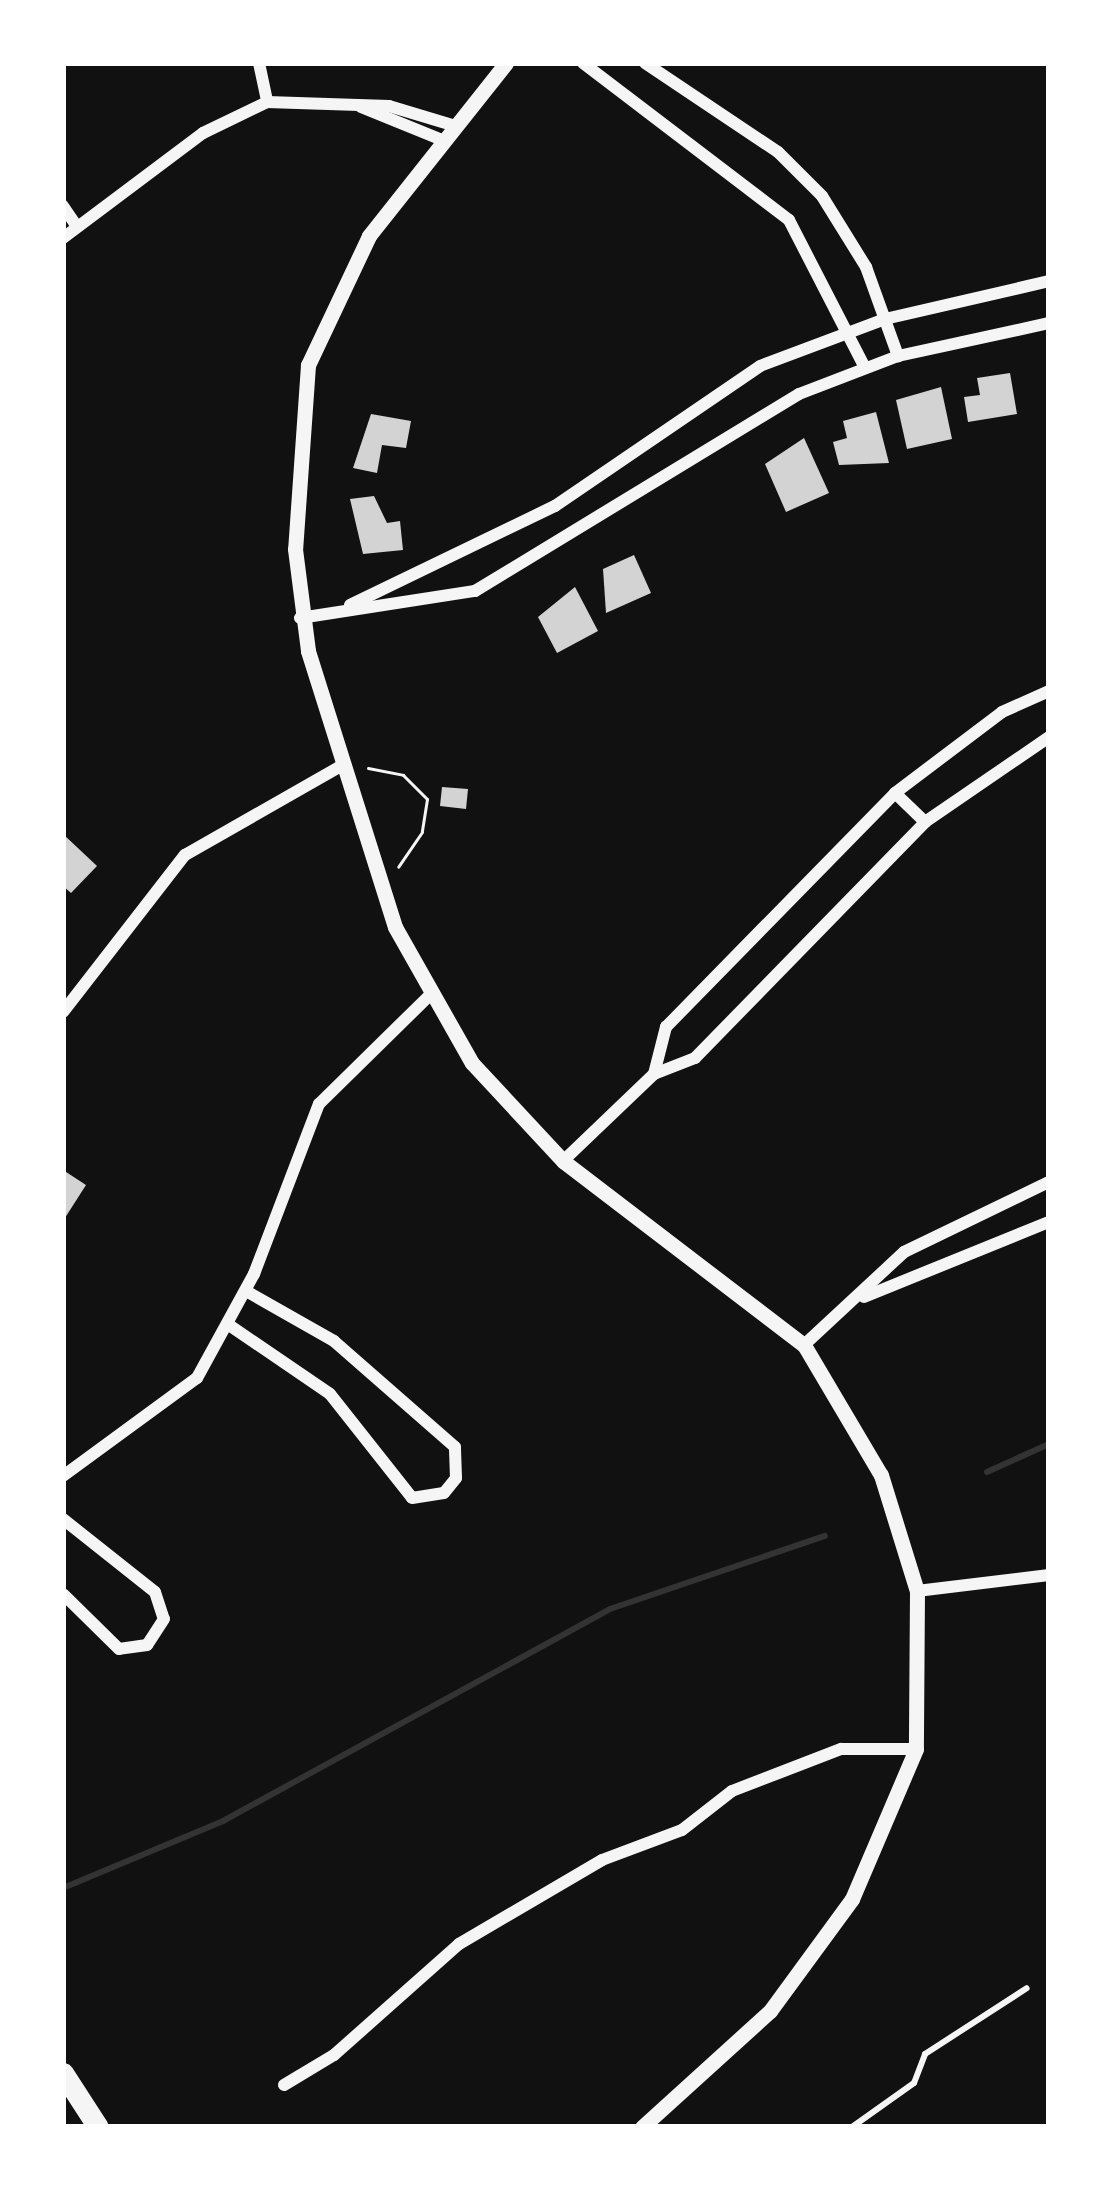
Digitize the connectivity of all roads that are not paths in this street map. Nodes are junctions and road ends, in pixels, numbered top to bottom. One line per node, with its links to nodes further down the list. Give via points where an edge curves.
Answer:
1 (260, 63): 5 (street)
2 (506, 63): 6 (street)
3 (583, 63): 13 (street, via 789,220)
4 (645, 63): 11 (street, via 778,152 822,196)
5 (267, 102): 6 (street, via 360,106); 8 (street, via 203,133)
6 (446, 132): 17 (street, via 351,267 308,365 296,447)
7 (63, 206): 8 (street)
8 (77, 227): 9 (street)
9 (63, 238)
10 (1049, 281): 11 (street)
11 (885, 319): 13 (street); 14 (street)
12 (1049, 323): 14 (street)
13 (850, 330): 15 (street); 16 (street, via 681,411 555,506)
14 (898, 356): 15 (street)
15 (864, 366): 16 (street, via 732,430 475,591)
16 (339, 610): 17 (street)
17 (300, 618): 20 (street)
18 (1049, 691): 21 (street, via 1002,712)
19 (1049, 737): 22 (street)
20 (343, 765): 23 (street, via 395,927); 24 (street, via 185,855)
21 (895, 793): 22 (street); 25 (street, via 666,1028)
22 (925, 822): 25 (street, via 695,1058)
23 (430, 994): 26 (street, via 472,1063); 29 (street, via 319,1103)
24 (63, 1012)
25 (654, 1074): 26 (street)
26 (563, 1161): 32 (street)
27 (1049, 1182): 30 (street, via 904,1252)
28 (1049, 1222): 30 (street)
29 (246, 1291): 31 (street); 31 (street, via 334,1341 455,1447 456,1478 444,1493 412,1498 330,1394)
30 (864, 1297): 32 (street)
31 (229, 1325): 33 (street, via 164,1408)
32 (804, 1345): 36 (street, via 881,1475)
33 (63, 1476)
34 (63, 1519): 37 (street, via 155,1592 164,1618 147,1645 119,1649)
35 (1049, 1576): 36 (street)
36 (917, 1591): 38 (street)
37 (63, 1594)
38 (916, 1749): 41 (street, via 841,1749 732,1791 682,1830 602,1860 459,1944 334,2056); 43 (street, via 852,1899 770,2011)
39 (1027, 1988): 44 (lane, via 925,2054 914,2083)
40 (63, 2073): 42 (main road)
41 (284, 2085)
42 (98, 2127)
43 (642, 2127)
44 (852, 2127)

